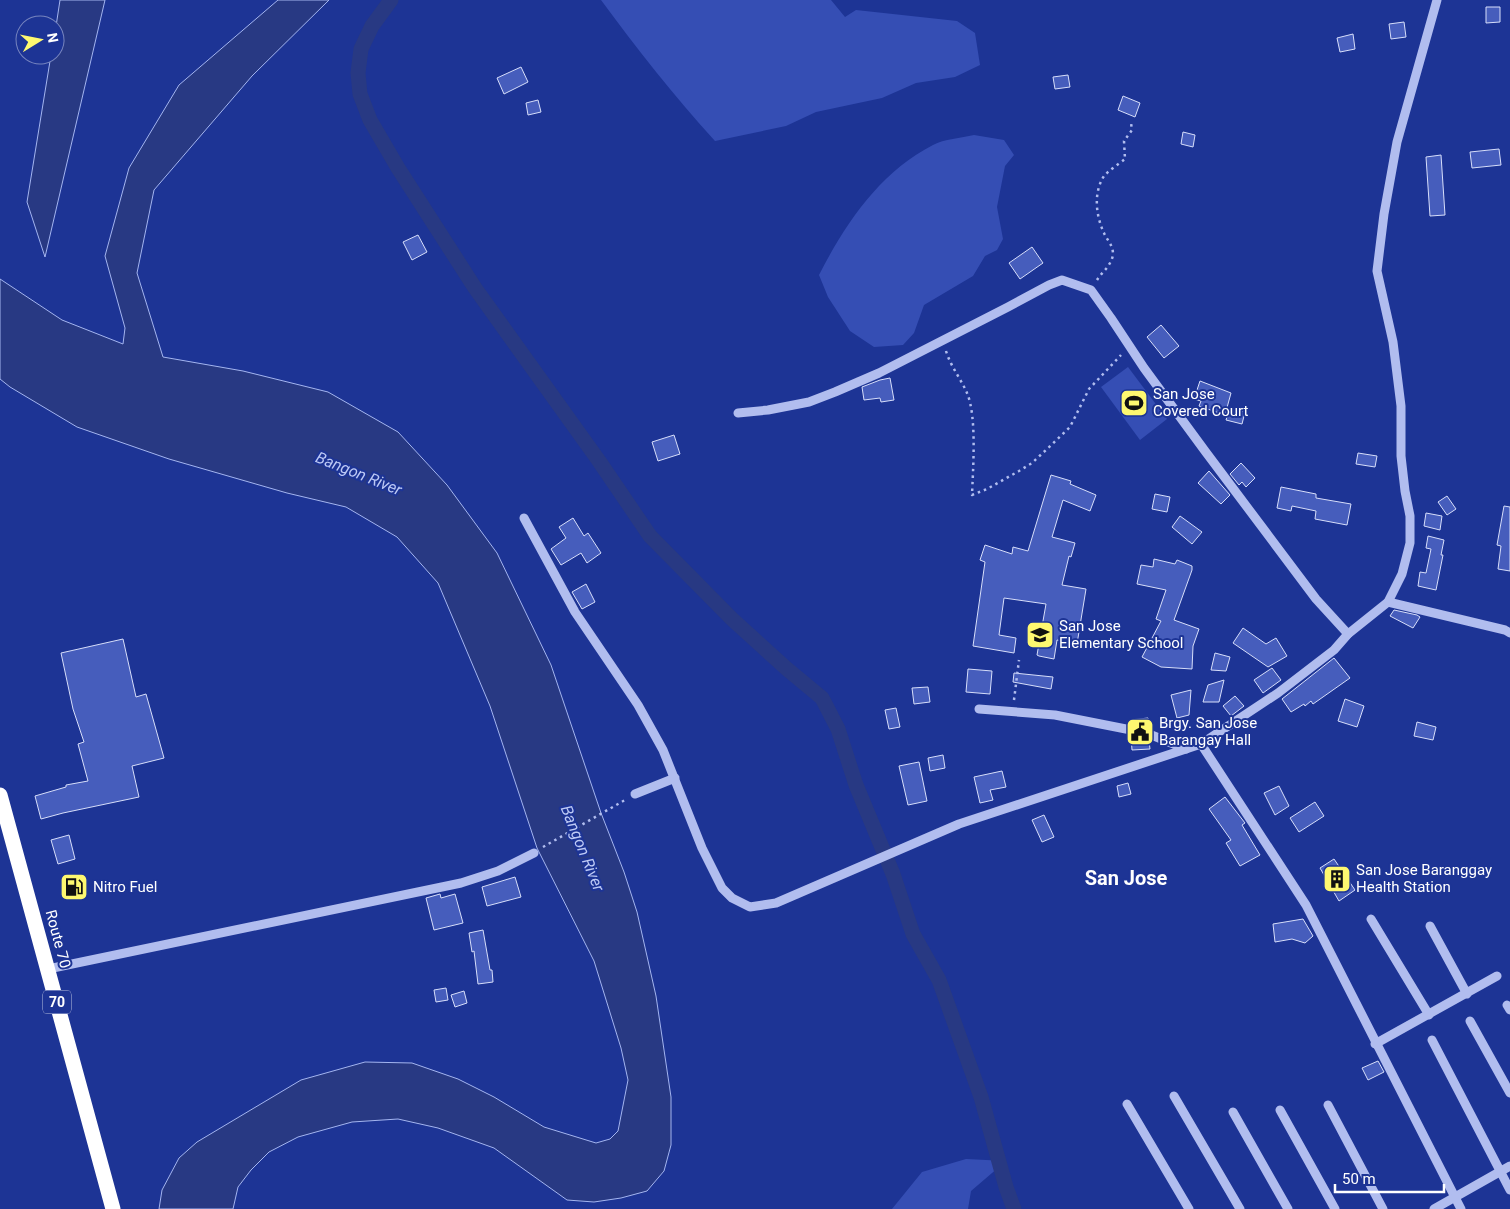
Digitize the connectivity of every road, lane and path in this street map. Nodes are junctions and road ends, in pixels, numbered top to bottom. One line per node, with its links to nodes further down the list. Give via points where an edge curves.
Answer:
1 (1437, 0): 8 (street, via 1397,142 1377,271 1393,342 1401,406 1401,456 1410,516 1410,543 1402,574)
2 (1131, 123): 3 (path, via 1132,130 1124,141 1125,158 1104,175 1098,192 1097,214 1112,245 1113,255 1107,269)
3 (1090, 290): 4 (street, via 1062,280 1049,284); 5 (street)
4 (943, 340): 5 (path, via 970,407 972,495 1025,467 1046,450 1070,427 1088,389); 6 (street, via 879,373 809,402)
5 (1131, 349): 10 (street, via 1316,598)
6 (738, 413)
7 (524, 518): 18 (street, via 575,612 642,712)
8 (1388, 602): 9 (street); 10 (street)
9 (1510, 633)
10 (1348, 634): 16 (street, via 1317,664)
11 (1019, 660): 13 (path)
12 (979, 709): 13 (street)
13 (1013, 712): 14 (street, via 1055,715)
14 (1131, 730)
15 (1149, 734): 17 (street)
16 (1200, 744): 17 (street); 30 (street, via 1306,905)
17 (1186, 749): 18 (street, via 959,824 806,892 776,903 750,907 732,898 722,888)
18 (675, 778): 19 (street)
19 (635, 794): 21 (path)
20 (0, 795): 24 (highway, Route 70 / 70)
21 (534, 852): 24 (street, via 498,872 461,883)
22 (1371, 919): 27 (street)
23 (1430, 926): 26 (street)
24 (48, 969): 41 (highway, Route 70 / 70)
25 (1497, 976): 26 (street)
26 (1467, 994): 27 (street)
27 (1429, 1015): 30 (street)
28 (1470, 1021): 31 (street)
29 (1432, 1040): 38 (street)
30 (1376, 1044): 40 (street)
31 (1510, 1094)
32 (1174, 1096): 43 (street)
33 (1127, 1104): 42 (street)
34 (1328, 1105): 46 (street)
35 (1280, 1110): 45 (street)
36 (1233, 1112): 44 (street)
37 (1510, 1166): 38 (street)
38 (1500, 1172): 39 (street); 40 (street)
39 (1510, 1190)
40 (1456, 1198): 47 (street); 48 (street)
41 (113, 1209)
42 (1188, 1209)
43 (1240, 1209)
44 (1288, 1209)
45 (1335, 1209)
46 (1383, 1209)
47 (1434, 1209)
48 (1461, 1209)

